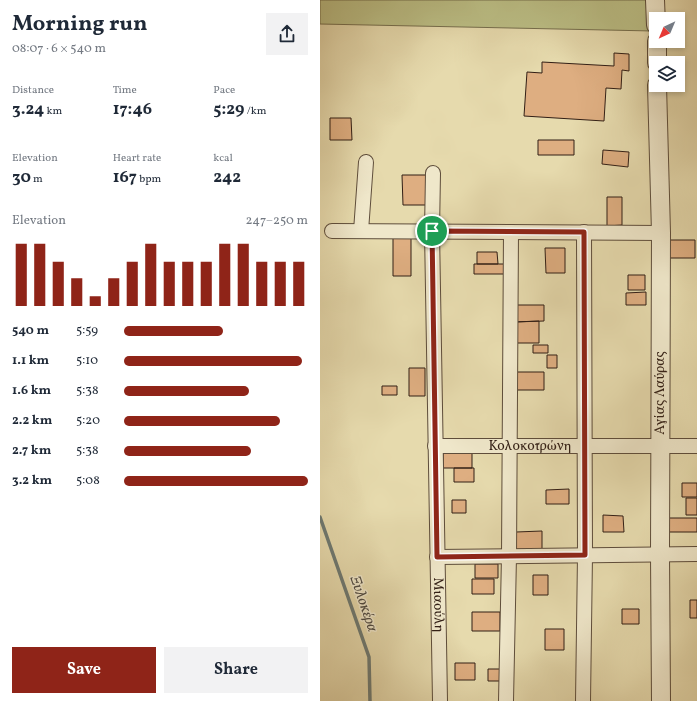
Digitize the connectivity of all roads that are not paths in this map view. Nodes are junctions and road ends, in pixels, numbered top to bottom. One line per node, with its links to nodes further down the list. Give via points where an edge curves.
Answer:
1 (655, 0): 2 (street)
2 (655, 12)
3 (657, 92): 11 (street, Αγίας Λαύρας)
4 (366, 162): 7 (street)
5 (433, 173): 8 (street, Μιαούλη)
6 (332, 231): 7 (street)
7 (361, 231): 8 (street)
8 (432, 231): 9 (street); 12 (street, Μιαούλη)
9 (511, 232): 10 (street); 13 (street)
10 (584, 232): 11 (street); 14 (street)
11 (660, 233): 16 (street, Αγίας Λαύρας)
12 (435, 446): 13 (street, Κολοκοτρώνη); 21 (street, Μιαούλη)
13 (510, 446): 14 (street, Κολοκοτρώνη); 20 (street)
14 (584, 446): 16 (street, Κολοκοτρώνη); 19 (street)
15 (697, 446): 16 (street, Κολοκοτρώνη)
16 (660, 447): 17 (street, Αγίας Λαύρας)
17 (660, 554): 18 (street); 19 (street); 25 (street, Αγίας Λαύρας)
18 (697, 554)
19 (585, 555): 20 (street); 24 (street)
20 (509, 556): 21 (street); 23 (street)
21 (437, 557): 22 (street, Μιαούλη)
22 (440, 701)
23 (506, 701)
24 (583, 701)
25 (661, 701)

